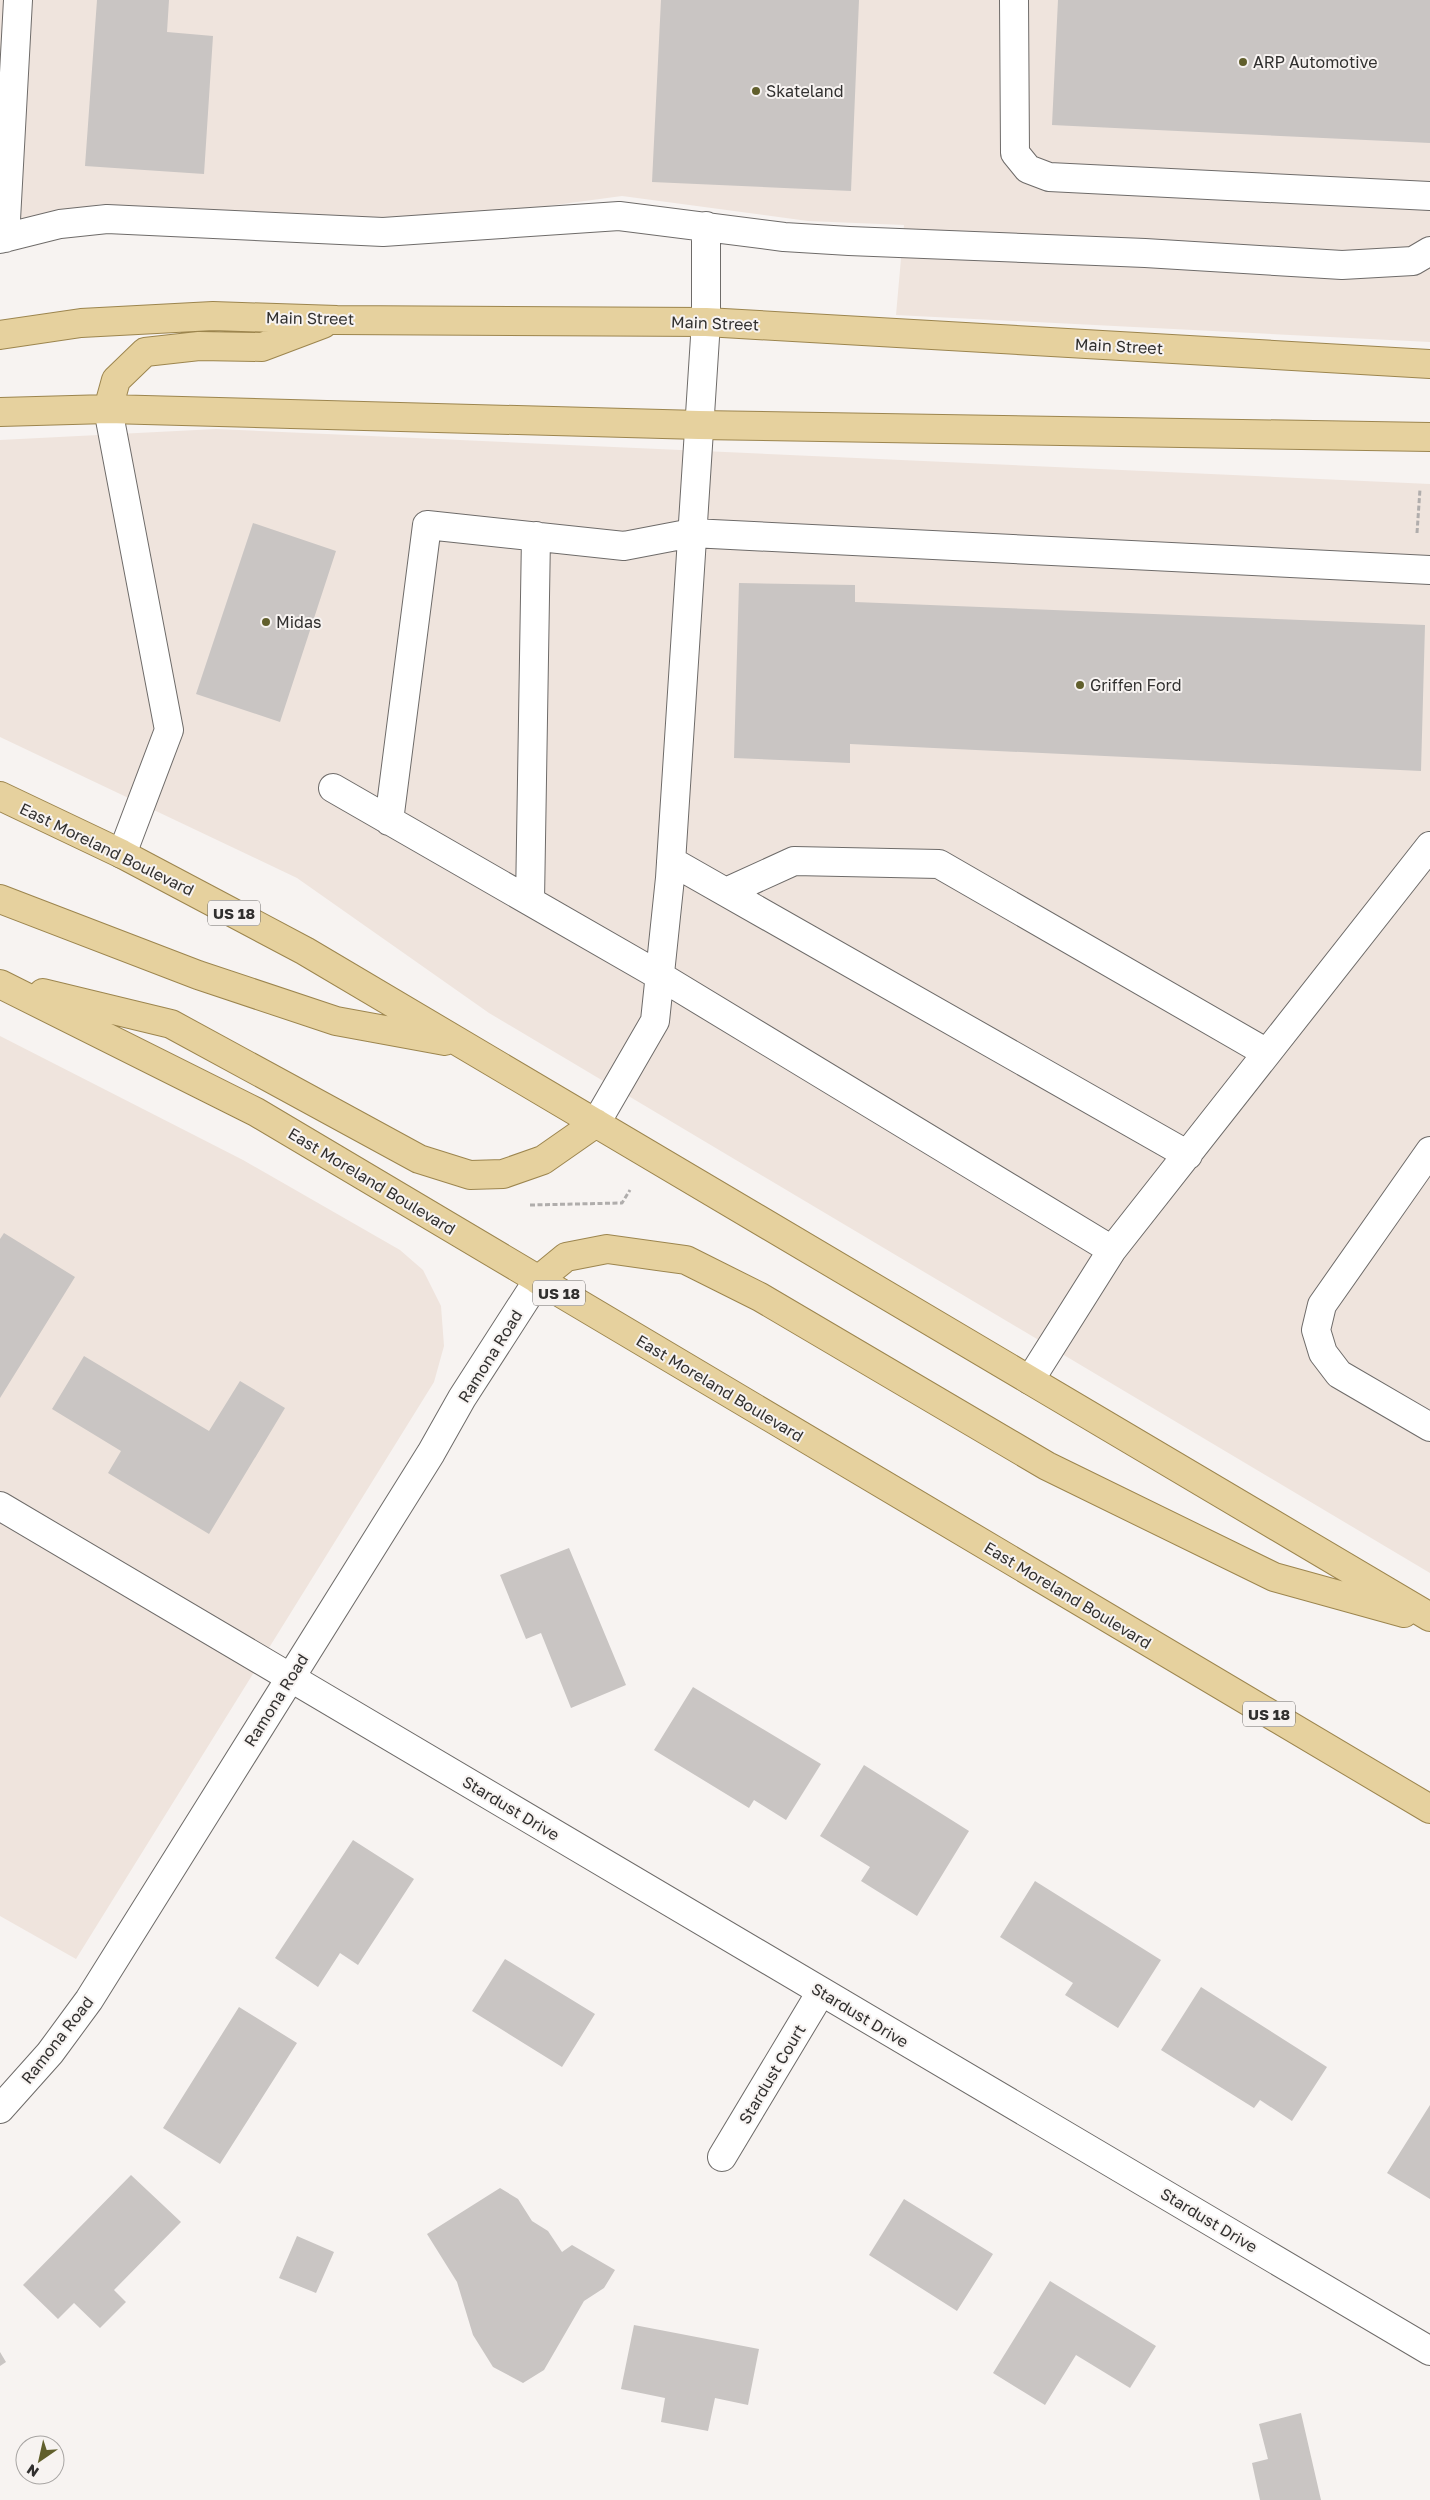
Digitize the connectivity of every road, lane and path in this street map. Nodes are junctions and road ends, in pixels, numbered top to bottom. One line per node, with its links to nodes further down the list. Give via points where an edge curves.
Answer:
1 (18, 0): 3 (street)
2 (1014, 0): 4 (street, via 1015,153 1028,169 1049,177)
3 (5, 140): 6 (street)
4 (1430, 196)
5 (706, 226): 6 (street, via 619,216 383,232 107,219 60,224); 7 (street, via 849,242 1145,253 1342,265 1413,261); 9 (street)
6 (2, 238)
7 (1430, 251)
8 (336, 320): 9 (main road, Main Street); 10 (main road, Main Street, via 214,316 81,324); 12 (main road, via 262,347 199,346 145,352 116,380)
9 (706, 322): 11 (main road, Main Street); 14 (street)
10 (0, 335)
11 (1430, 364)
12 (108, 409): 13 (main road); 14 (main road); 24 (street, via 170,730)
13 (0, 412)
14 (699, 425): 15 (main road); 17 (street)
15 (1430, 437)
16 (1420, 489): 19 (path)
17 (692, 533): 18 (street, via 624,546); 19 (street); 25 (street)
18 (536, 536): 22 (street, via 427,525); 28 (street)
19 (1422, 570)
20 (333, 788): 22 (street)
21 (0, 796): 24 (main road, East Moreland Boulevard / US 18)
22 (389, 821): 28 (street)
23 (1430, 846): 32 (street)
24 (122, 854): 31 (main road, East Moreland Boulevard / US 18, via 304,951)
25 (671, 861): 26 (street); 29 (street)
26 (726, 892): 32 (street, via 794,861 939,864); 35 (street)
27 (0, 899): 31 (main road, via 198,975 336,1021)
28 (530, 901): 29 (street)
29 (660, 976): 33 (street, via 655,1021); 38 (street)
30 (0, 983): 33 (main road, via 171,1024 418,1159 470,1175 503,1174 543,1160); 39 (main road, East Moreland Boulevard / US 18, via 256,1112)
31 (461, 1044): 33 (main road, East Moreland Boulevard / US 18)
32 (1267, 1053): 35 (street)
33 (596, 1123): 40 (main road, East Moreland Boulevard / US 18)
34 (1430, 1151): 41 (street, via 1322,1305 1316,1330 1323,1353 1339,1374)
35 (1188, 1155): 38 (street)
36 (630, 1190): 37 (path, via 622,1203)
37 (522, 1206)
38 (1112, 1250): 40 (street)
39 (538, 1280): 43 (main road, via 566,1257 607,1249 686,1260 760,1297 1047,1466 1274,1577); 44 (street, Ramona Road); 45 (main road, East Moreland Boulevard / US 18)
40 (1030, 1380): 43 (main road, East Moreland Boulevard / US 18)
41 (1430, 1427)
42 (0, 1506): 44 (street, Stardust Drive)
43 (1430, 1619)
44 (290, 1677): 46 (street, Stardust Drive); 47 (street, Ramona Road, via 89,2000 50,2053)
45 (1430, 1809)
46 (821, 1992): 48 (street, Stardust Court); 49 (street, Stardust Drive)
47 (0, 2109)
48 (722, 2157)
49 (1430, 2351)

